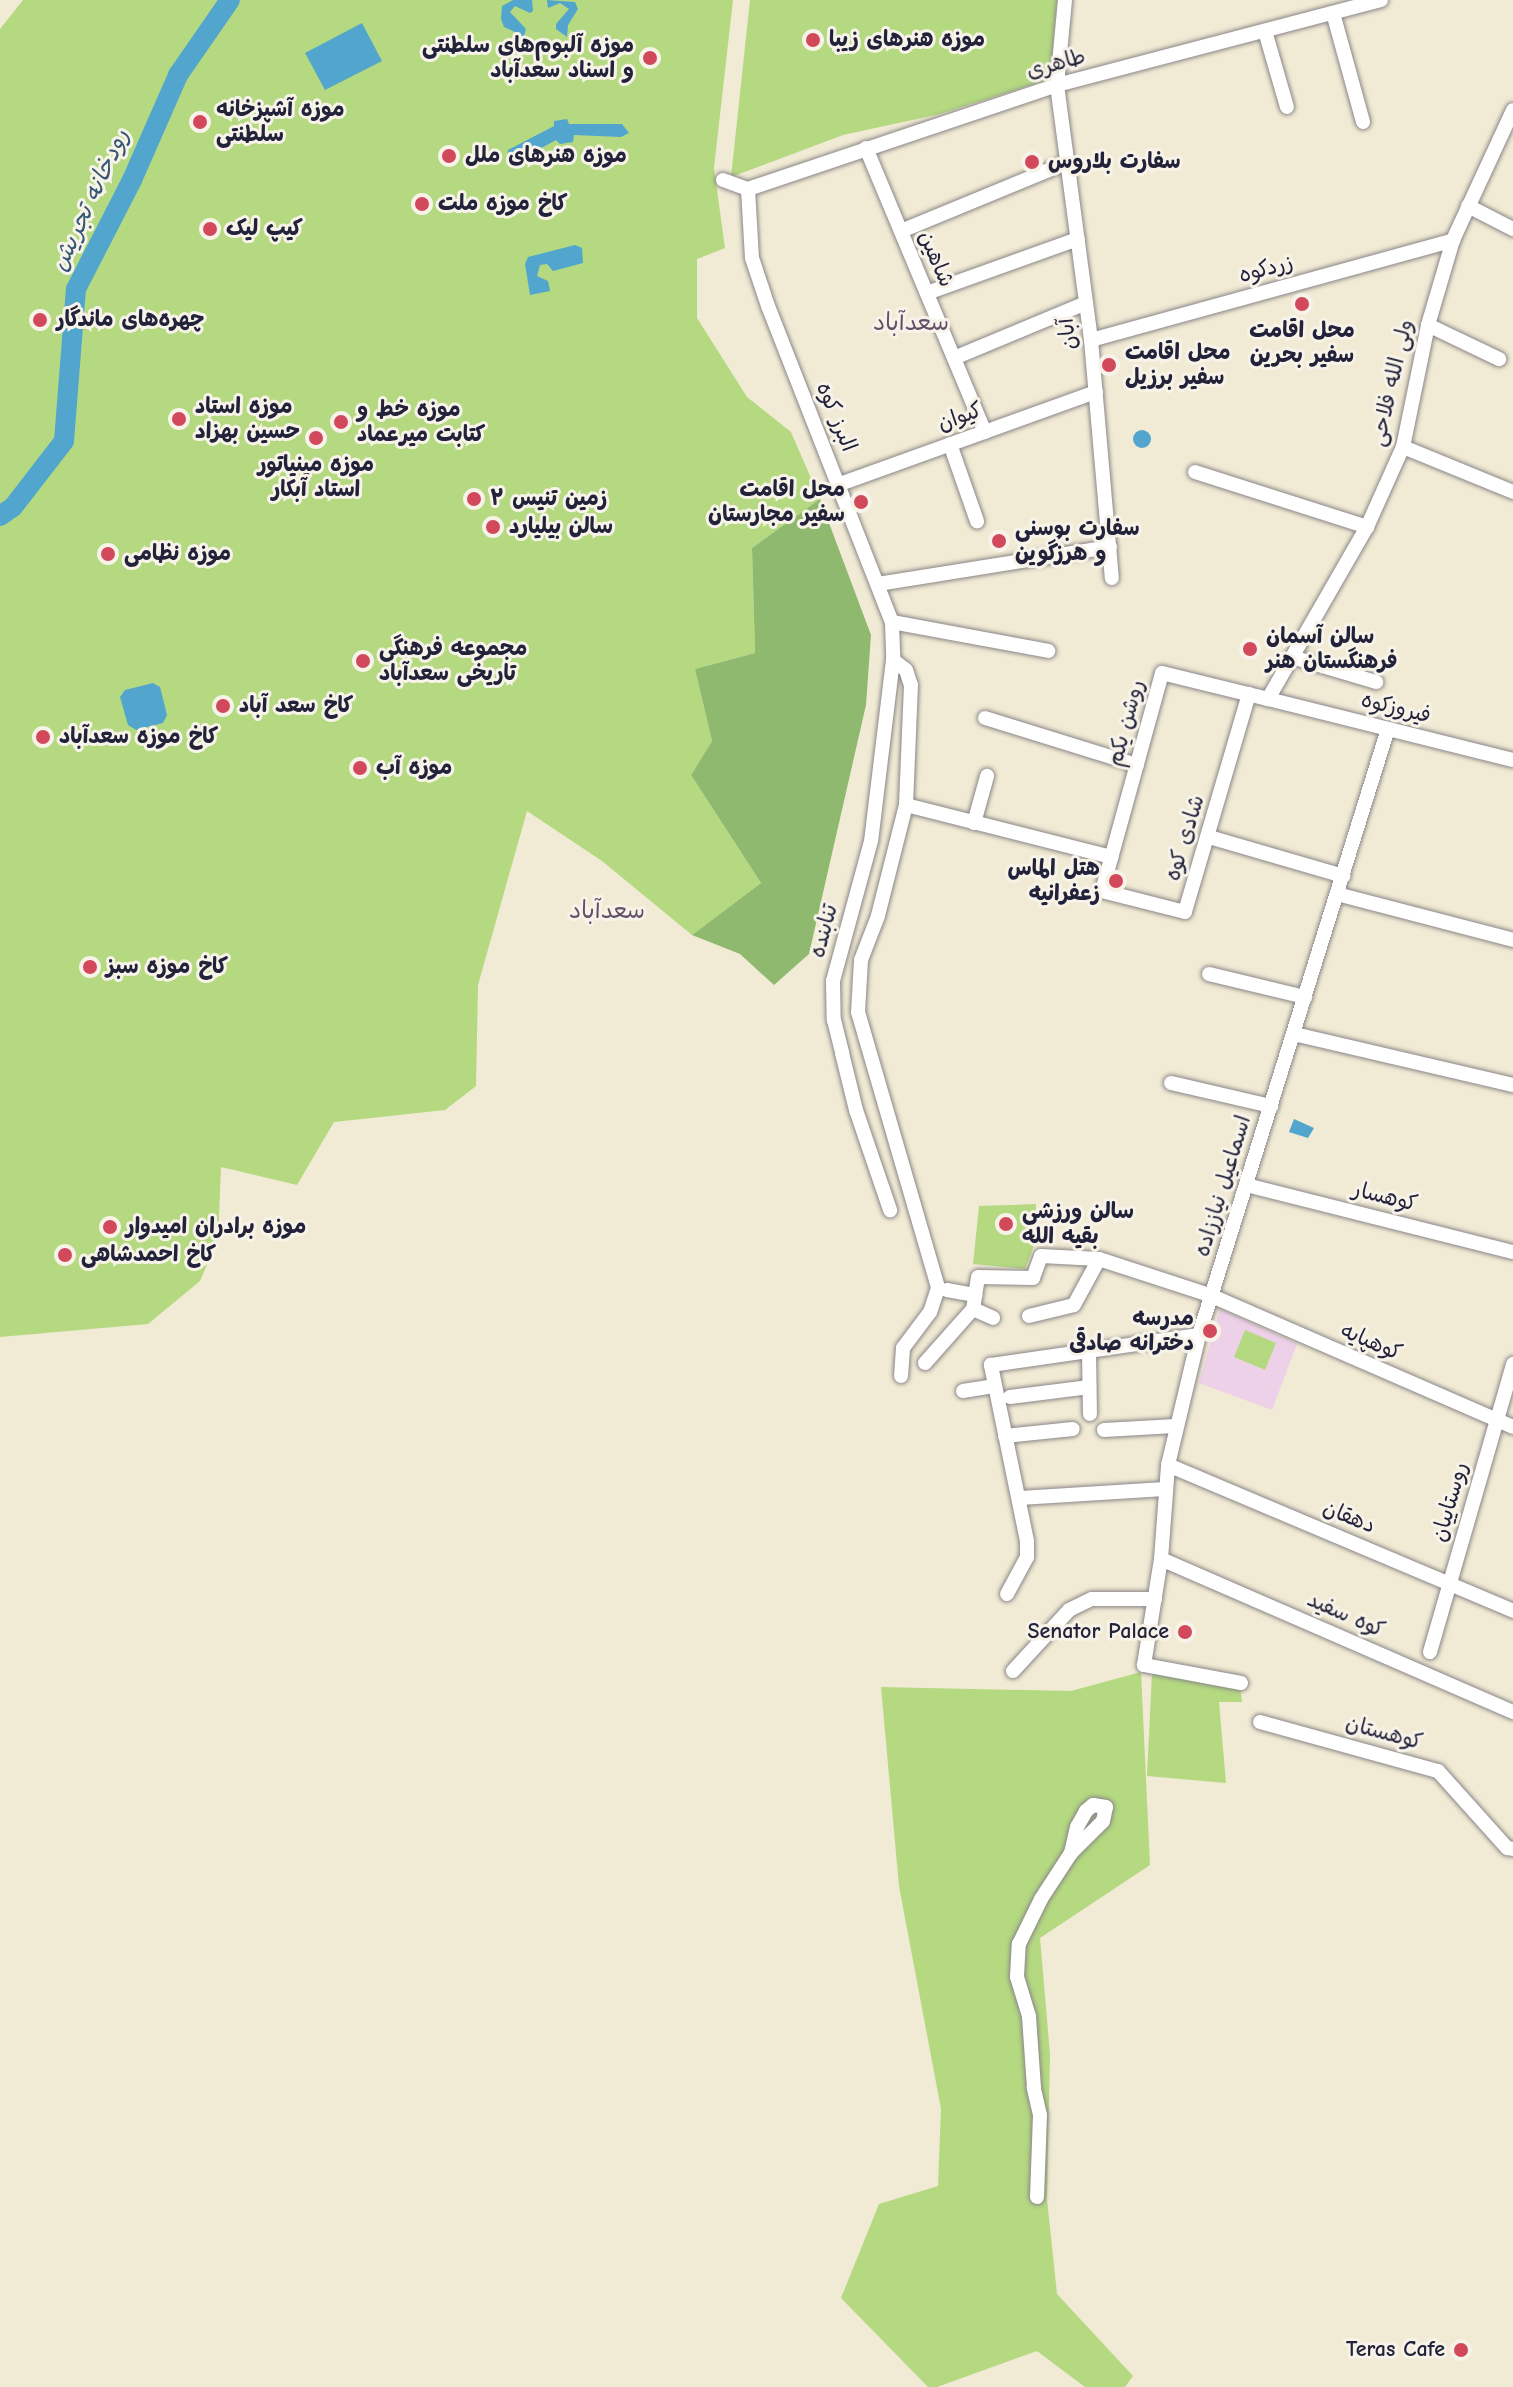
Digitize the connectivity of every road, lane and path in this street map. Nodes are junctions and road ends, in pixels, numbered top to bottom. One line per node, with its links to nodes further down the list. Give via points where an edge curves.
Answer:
1 (1065, 0): 5 (street, آبان)
2 (1381, 0): 3 (street, طاهری)
3 (1333, 13): 4 (street, طاهری); 8 (street)
4 (1265, 31): 5 (street, طاهری); 6 (street)
5 (1057, 85): 9 (street, طاهری); 10 (street, آبان)
6 (1287, 107)
7 (1513, 110): 13 (street, ولی‌ الله فلاحی)
8 (1363, 122)
9 (866, 148): 12 (street, طاهری); 15 (street, شاهین)
10 (1068, 162): 15 (street); 16 (street, آبان)
11 (723, 180): 12 (street)
12 (748, 189): 29 (street, البرز کوه, via 752,258)
13 (1468, 206): 14 (street); 17 (street, ولی‌ الله فلاحی)
14 (1513, 229)
15 (901, 231): 18 (street, شاهین)
16 (1078, 239): 18 (street); 19 (street, آبان)
17 (1453, 240): 20 (street, ولی‌ الله فلاحی); 21 (street, زردکوه)
18 (927, 293): 22 (street, شاهین)
19 (1086, 303): 21 (street, آبان); 22 (street)
20 (1428, 325): 23 (street); 27 (street, ولی‌ الله فلاحی)
21 (1091, 340): 24 (street, آبان)
22 (954, 358): 25 (street, شاهین)
23 (1499, 359)
24 (1096, 392): 25 (street, کیوان); 33 (street, آبان)
25 (985, 432): 26 (street, کیوان)
26 (950, 444): 29 (street, کیوان); 31 (street)
27 (1403, 447): 30 (street); 32 (street, ولی‌ الله فلاحی)
28 (1195, 472): 32 (street)
29 (840, 484): 35 (street, البرز کوه)
30 (1513, 492)
31 (977, 521)
32 (1367, 527): 38 (street, ولی‌ الله فلاحی)
33 (1110, 547): 34 (street, آبان); 35 (street)
34 (1112, 578)
35 (878, 584): 36 (street, البرز کوه)
36 (892, 622): 37 (street); 39 (street, البرز کوه)
37 (1048, 651)
38 (1292, 657): 40 (street); 42 (street, ولی‌ الله فلاحی)
39 (893, 660): 48 (street, via 906,670 911,685); 63 (street, تنابنده, via 871,841 833,981 839,1042)
40 (1376, 682)
41 (1249, 694): 42 (street, روشن یکم); 46 (street, روشن یکم, via 1162,673); 50 (street, شادی کوه)
42 (1268, 699): 44 (street, فیروزکوه)
43 (985, 718): 46 (street)
44 (1388, 729): 45 (street, فیروزکوه); 52 (street, اسماعیل نیاززاده)
45 (1513, 760)
46 (1137, 765): 51 (street, روشن یکم)
47 (987, 776): 49 (street)
48 (906, 805): 49 (street); 75 (street, via 878,916 861,960 858,1012 934,1270 937,1298 903,1348)
49 (974, 823): 51 (street)
50 (1209, 837): 52 (street); 53 (street, شادی کوه, via 1185,912)
51 (1112, 857): 53 (street, روشن یکم)
52 (1343, 876): 54 (street, اسماعیل نیاززاده)
53 (1102, 891)
54 (1337, 894): 55 (street); 57 (street, اسماعیل نیاززاده)
55 (1513, 940)
56 (1209, 974): 57 (street)
57 (1305, 997): 58 (street, اسماعیل نیاززاده)
58 (1294, 1034): 60 (street); 61 (street, اسماعیل نیاززاده)
59 (1171, 1083): 61 (street)
60 (1513, 1085)
61 (1271, 1106): 62 (street, اسماعیل نیاززاده)
62 (1246, 1185): 64 (street, کوهسار); 67 (street, اسماعیل نیاززاده)
63 (890, 1210)
64 (1513, 1252)
65 (1099, 1259): 67 (street, کوهپایه); 68 (street, کوهپایه, via 1041,1256 1033,1278 978,1277); 69 (street, via 1074,1305)
66 (947, 1290): 68 (street)
67 (1212, 1296): 71 (street, اسماعیل نیاززاده); 81 (street, کوهپایه)
68 (975, 1302): 70 (street); 73 (street)
69 (1029, 1316)
70 (993, 1318)
71 (1199, 1335): 72 (street); 82 (street, اسماعیل نیاززاده)
72 (1089, 1352): 76 (street, via 991,1365); 77 (street)
73 (925, 1363)
74 (1513, 1364): 81 (street, روستاییان)
75 (901, 1376)
76 (994, 1386): 78 (street); 86 (street)
77 (1089, 1387): 79 (street); 80 (street)
78 (963, 1391)
79 (1010, 1397)
80 (1090, 1414)
81 (1497, 1420): 83 (street, کوهپایه); 91 (street, روستاییان)
82 (1175, 1426): 85 (street); 87 (street, اسماعیل نیاززاده)
83 (1513, 1427)
84 (1073, 1429): 86 (street)
85 (1104, 1430)
86 (1005, 1436): 89 (street)
87 (1168, 1465): 88 (street, اسماعیل نیاززاده); 91 (street, دهقان)
88 (1166, 1489): 89 (street); 90 (street, اسماعیل نیاززاده)
89 (1019, 1498): 92 (street, via 1027,1557)
90 (1161, 1559): 93 (street, اسماعیل نیاززاده); 98 (street, کوه سفید)
91 (1450, 1582): 94 (street, دهقان); 95 (street, روستاییان)
92 (1007, 1594)
93 (1155, 1599): 96 (street, via 1092,1599 1069,1610); 97 (street, اسماعیل نیاززاده, via 1144,1665)
94 (1513, 1611)
95 (1430, 1652)
96 (1013, 1671)
97 (1241, 1683)
98 (1513, 1712)
99 (1260, 1722): 100 (street, کوهستان, via 1438,1771)
100 (1513, 1849)
101 (1071, 1853): 102 (street, via 1019,1944 1017,1977 1029,2016 1040,2115)
102 (1037, 2197)

